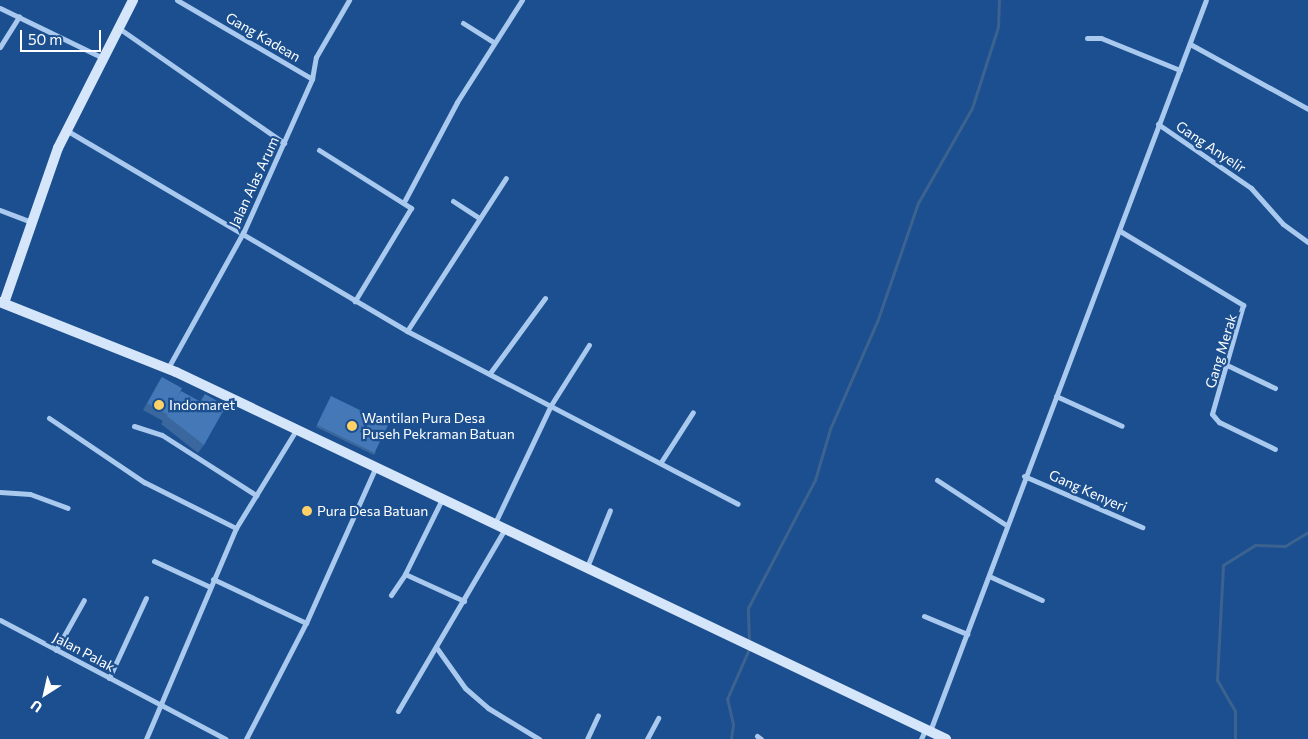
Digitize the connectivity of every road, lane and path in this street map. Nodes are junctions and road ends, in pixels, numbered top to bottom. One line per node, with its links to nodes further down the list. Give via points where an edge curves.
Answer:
1 (133, 0): 9 (main road)
2 (177, 0): 16 (street, Gang Kadean)
3 (349, 0): 16 (street, Jalan Alas Arum, via 316,57)
4 (522, 0): 11 (street)
5 (1206, 0): 12 (street)
6 (0, 8): 7 (street)
7 (19, 17): 13 (street); 14 (street)
8 (463, 24): 11 (street)
9 (120, 29): 14 (main road); 20 (street)
10 (1087, 38): 15 (street, via 1102,38)
11 (494, 42): 23 (street)
12 (1190, 44): 15 (street); 17 (street)
13 (0, 47)
14 (104, 58): 19 (main road)
15 (1180, 70): 18 (street)
16 (312, 79): 20 (street, Jalan Alas Arum)
17 (1308, 109)
18 (1158, 124): 28 (street); 30 (street, Gang Anyelir, via 1251,188 1283,224)
19 (69, 132): 27 (main road); 29 (street)
20 (284, 142): 29 (street, Jalan Alas Arum)
21 (319, 150): 23 (street)
22 (506, 178): 26 (street)
23 (405, 200): 32 (street, via 411,212)
24 (453, 201): 26 (street)
25 (0, 210): 27 (street)
26 (479, 218): 34 (street)
27 (32, 222): 33 (main road)
28 (1120, 231): 36 (street, Gang Merak, via 1244,305); 40 (street)
29 (244, 232): 32 (street); 37 (street, Jalan Alas Arum)
30 (1308, 242)
31 (545, 298): 38 (street)
32 (355, 301): 34 (street)
33 (2, 302): 37 (main road)
34 (407, 331): 38 (street)
35 (590, 345): 41 (street)
36 (1229, 366): 39 (street); 47 (street, Gang Merak, via 1213,416)
37 (168, 368): 46 (main road)
38 (490, 373): 41 (street)
39 (1275, 388)
40 (1056, 396): 45 (street); 50 (street)
41 (551, 405): 48 (street); 59 (street)
42 (693, 412): 48 (street)
43 (48, 418): 60 (street, via 144,482)
44 (134, 426): 53 (street, via 162,435)
45 (1122, 426)
46 (296, 430): 49 (main road); 53 (street)
47 (1275, 449)
48 (661, 462): 55 (street)
49 (375, 469): 54 (main road); 75 (street)
50 (1024, 476): 58 (street); 61 (street, Gang Kenyeri)
51 (937, 480): 58 (street)
52 (0, 492): 56 (street, via 30,494)
53 (256, 495): 60 (street)
54 (442, 501): 59 (main road); 64 (street)
55 (738, 504)
56 (68, 508)
57 (610, 510): 63 (street)
58 (1006, 525): 65 (street)
59 (499, 527): 63 (main road); 72 (street)
60 (236, 528): 66 (street)
61 (1142, 528)
62 (154, 561): 67 (street)
63 (587, 567): 84 (main road)
64 (405, 574): 68 (street); 72 (street)
65 (989, 576): 71 (street); 76 (street)
66 (213, 579): 67 (street); 75 (street)
67 (210, 587): 80 (street)
68 (391, 595)
69 (146, 598): 79 (street)
70 (84, 600): 78 (street)
71 (1042, 600)
72 (464, 601): 77 (street)
73 (924, 616): 76 (street)
74 (0, 620): 78 (street, Jalan Palak)
75 (306, 623): 87 (street)
76 (967, 634): 84 (street)
77 (436, 647): 81 (street); 88 (street, via 465,688 488,708)
78 (56, 650): 79 (street, Jalan Palak)
79 (108, 678): 80 (street, Jalan Palak)
80 (160, 701): 85 (street); 86 (street, Jalan Palak)
81 (398, 711)
82 (598, 714): 89 (street)
83 (658, 718): 90 (street)
84 (925, 733): 91 (main road)
85 (146, 739)
86 (226, 739)
87 (246, 739)
88 (539, 739)
89 (587, 739)
90 (647, 739)
91 (946, 739)

